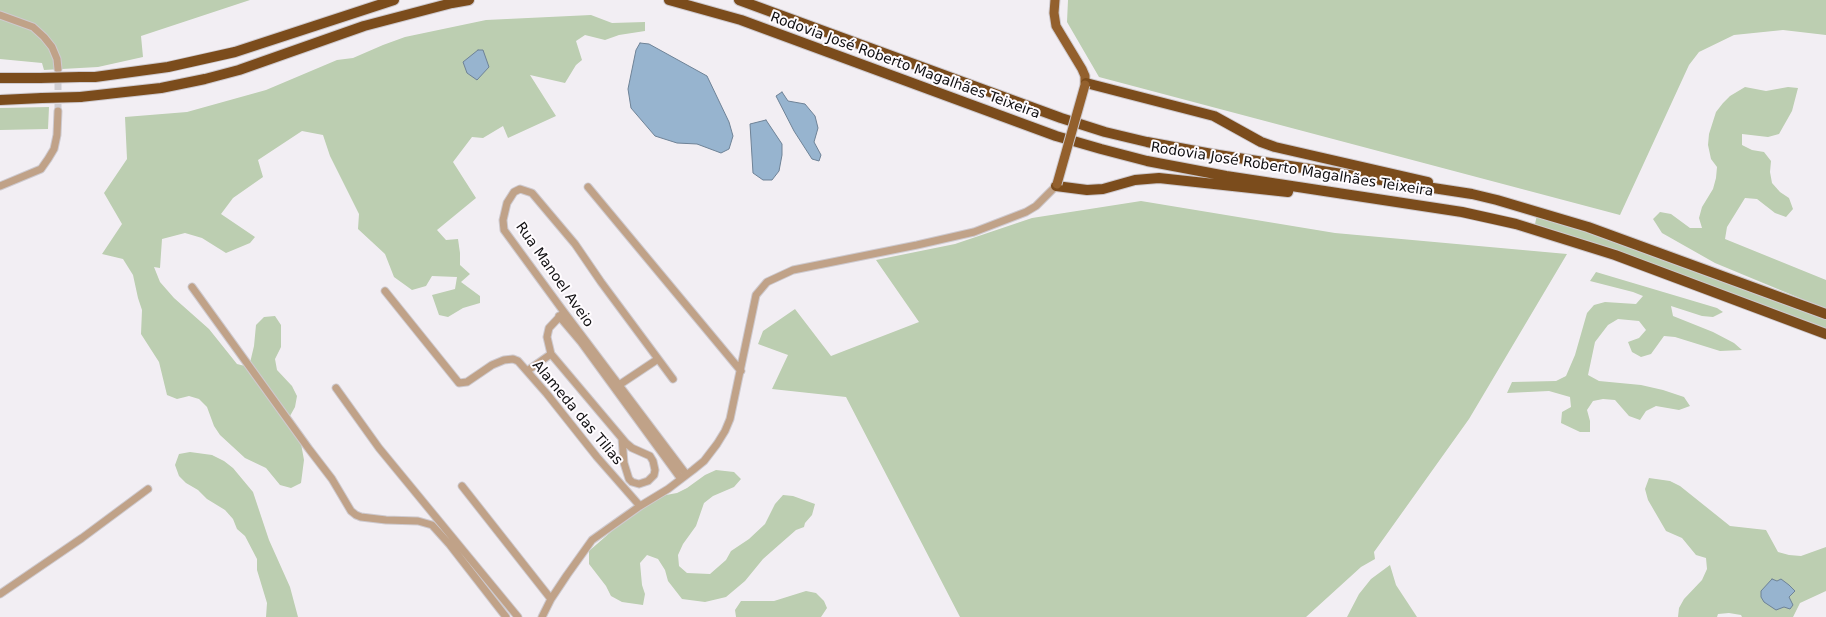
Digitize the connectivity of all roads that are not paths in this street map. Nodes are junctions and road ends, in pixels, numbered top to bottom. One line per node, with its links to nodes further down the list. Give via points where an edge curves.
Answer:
1 (394, 0): 8 (highway, bridge, via 235,52 168,67 95,77)
2 (468, 0): 10 (highway, bridge, via 364,26 205,80 80,97)
3 (669, 0): 16 (highway, Rodovia José Roberto Magalhães Teixeira, via 741,20 1101,150 1226,176)
4 (739, 0): 15 (highway, Rodovia José Roberto Magalhães Teixeira, via 1105,132 1212,154)
5 (1055, 0): 9 (main road, via 1056,26 1082,70)
6 (0, 14): 7 (street, via 33,27 44,36 52,46)
7 (58, 69)
8 (0, 78)
9 (1085, 84): 12 (main road, bridge); 15 (highway, via 1214,116 1274,147)
10 (0, 100)
11 (58, 111): 13 (street, via 57,135 48,159 40,169)
12 (1057, 185): 16 (highway, via 1103,189 1135,180 1159,178); 25 (street, via 1026,212 974,232 793,270 767,282 756,295)
13 (0, 186)
14 (588, 187): 25 (street)
15 (1472, 194): 20 (highway, Rodovia José Roberto Magalhães Teixeira, via 1620,238)
16 (1377, 199): 21 (highway, Rodovia José Roberto Magalhães Teixeira, via 1462,212 1538,231 1615,255)
17 (192, 287): 36 (street, via 356,515 432,525)
18 (385, 291): 24 (street, Alameda das Tilias, via 459,383 467,382 492,365 508,359 516,360)
19 (562, 314): 22 (street, via 549,328 547,337); 23 (street, Rua Manoel Aveio, via 504,230 502,220 507,203 520,189 532,193 575,244); 27 (street, Rua Manoel Aveio); 30 (street)
20 (1826, 314)
21 (1826, 334)
22 (551, 354): 24 (street); 29 (street)
23 (658, 359): 26 (street, Rua Manoel Aveio); 27 (street)
24 (527, 371): 33 (street, Alameda das Tilias)
25 (741, 371): 30 (street, via 725,431 704,460)
26 (673, 379)
27 (618, 384): 30 (street, Rua Manoel Aveio)
28 (336, 388): 37 (street, via 379,448)
29 (622, 439): 29 (street, via 632,448 650,456 655,470 648,480 640,484 629,478)
30 (684, 477): 33 (street)
31 (462, 486): 35 (street)
32 (148, 489): 34 (street)
33 (640, 506): 35 (street, via 592,540)
34 (0, 594)
35 (551, 599): 38 (street)
36 (506, 617)
37 (518, 617)
38 (542, 617)

